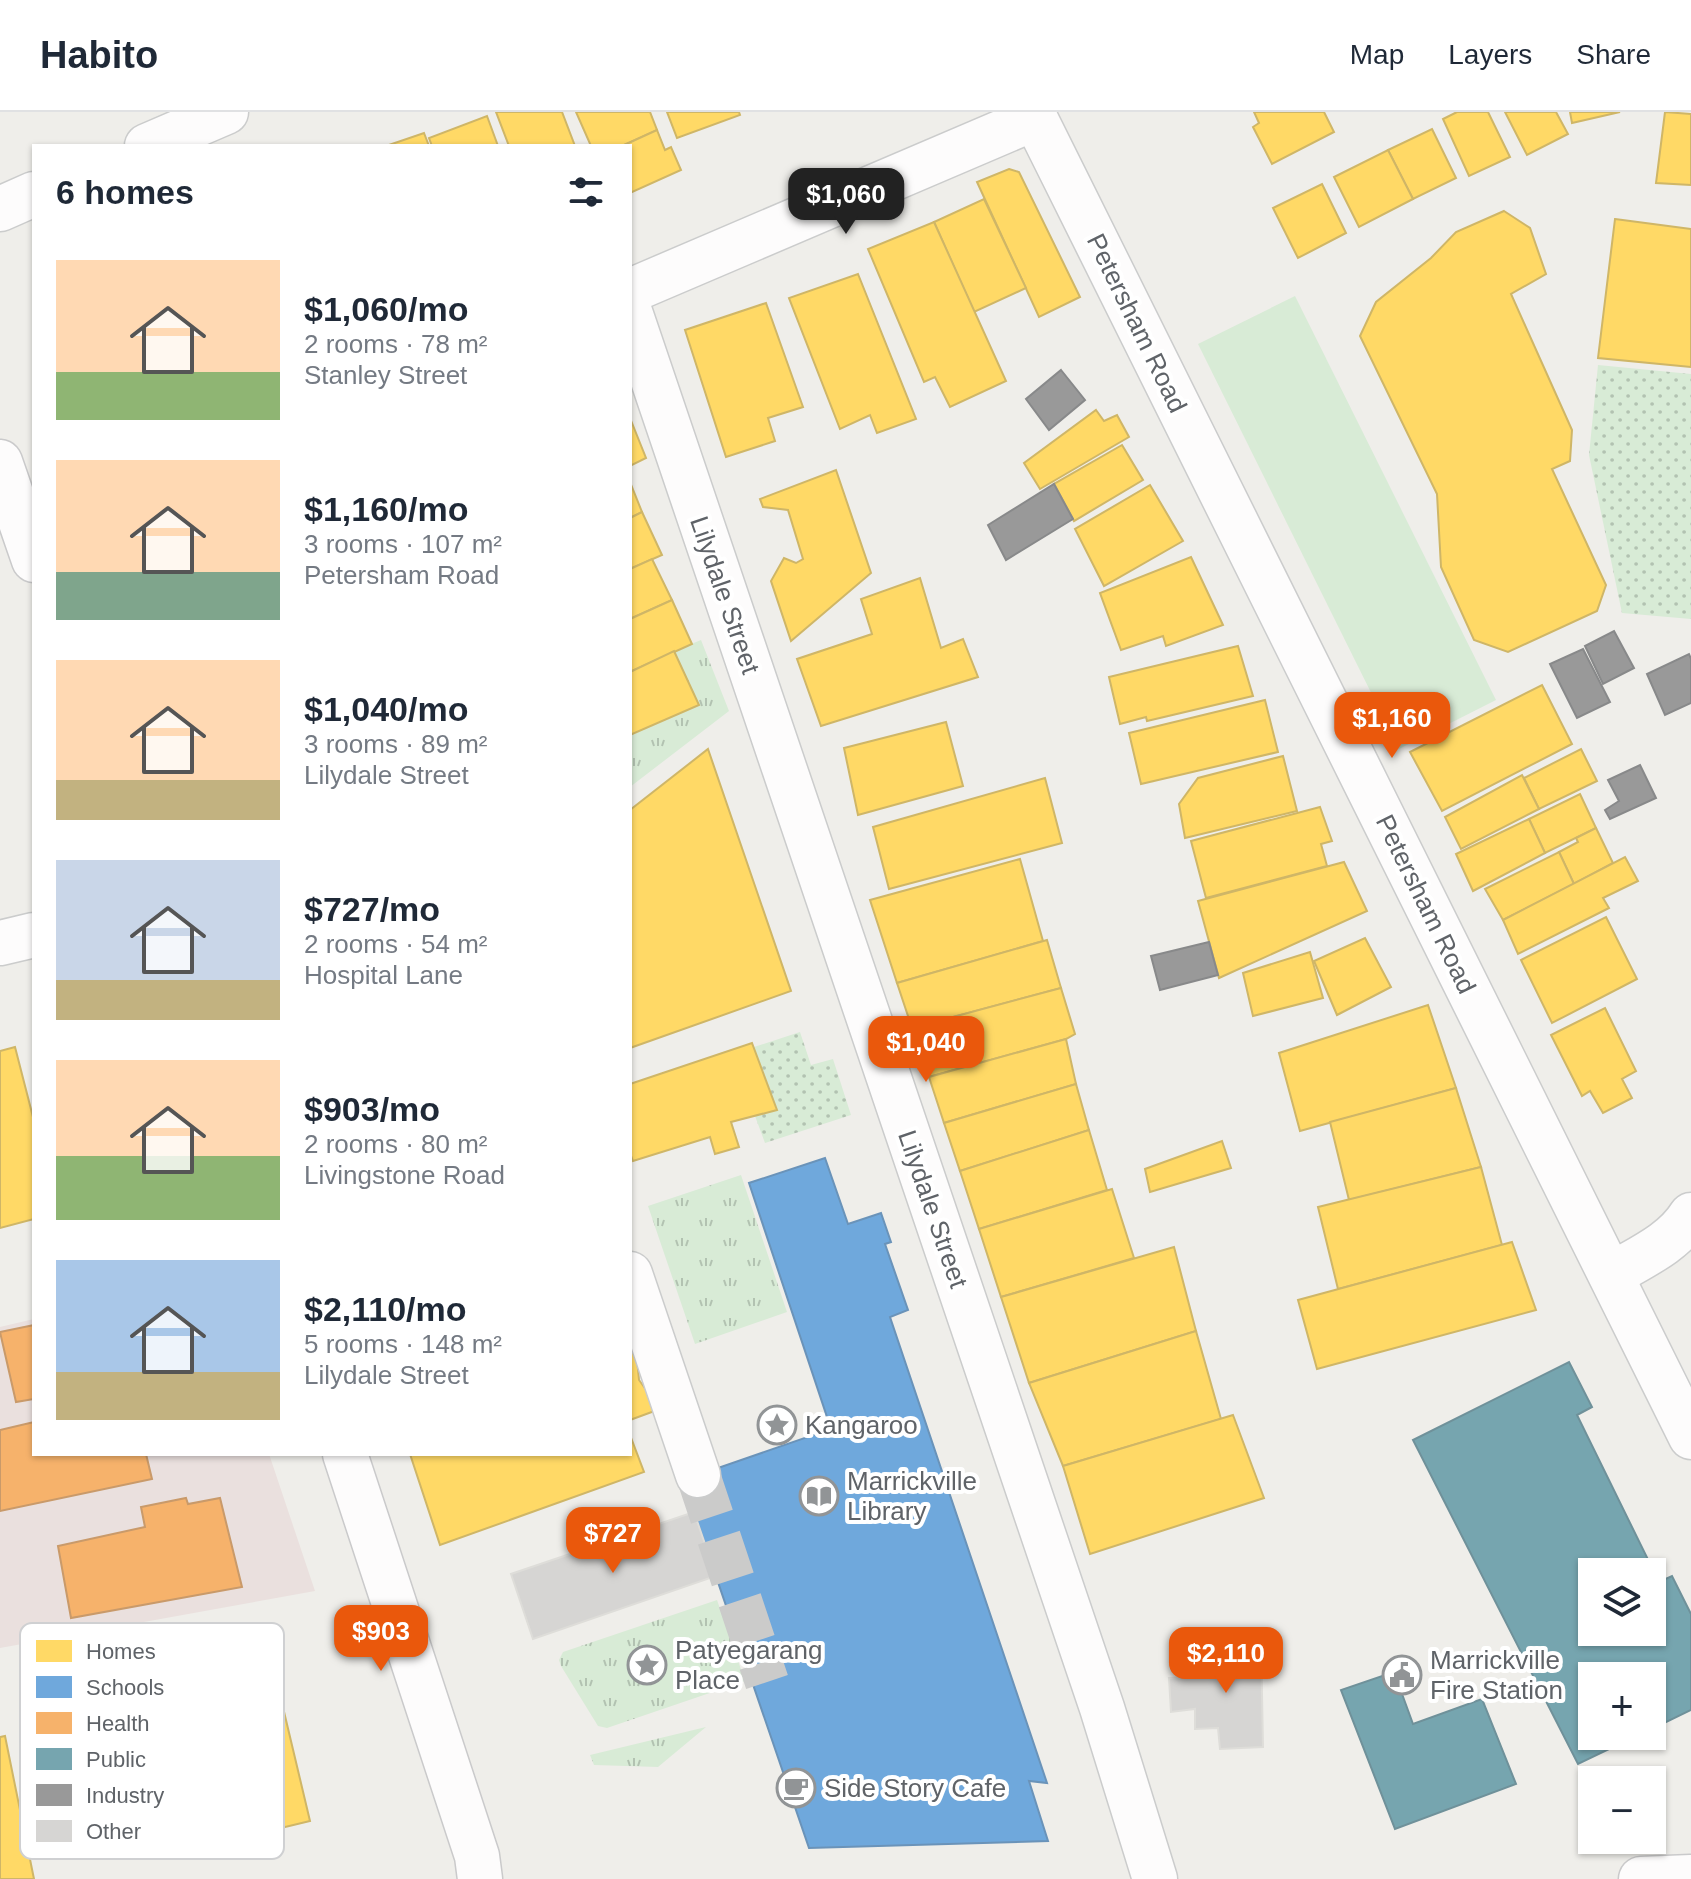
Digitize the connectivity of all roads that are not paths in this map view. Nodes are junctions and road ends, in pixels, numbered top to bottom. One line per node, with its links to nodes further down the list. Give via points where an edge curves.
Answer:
1 (226, 112): 3 (street)
2 (1034, 115): 6 (street); 13 (street, Petersham Road)
3 (152, 144)
4 (32, 195): 5 (street)
5 (0, 209)
6 (632, 290)
7 (632, 318): 20 (street, Lilydale Street, via 1097,1693)
8 (0, 462): 9 (street)
9 (32, 548)
10 (32, 935): 11 (street)
11 (0, 943)
12 (1691, 1215): 13 (street, via 1665,1243)
13 (1611, 1275): 15 (street, Petersham Road)
14 (632, 1280): 17 (street)
15 (1691, 1437)
16 (346, 1456): 19 (street, via 477,1856)
17 (698, 1475)
18 (1691, 1877): 21 (street)
19 (480, 1879)
20 (1155, 1879)
21 (1641, 1879)

